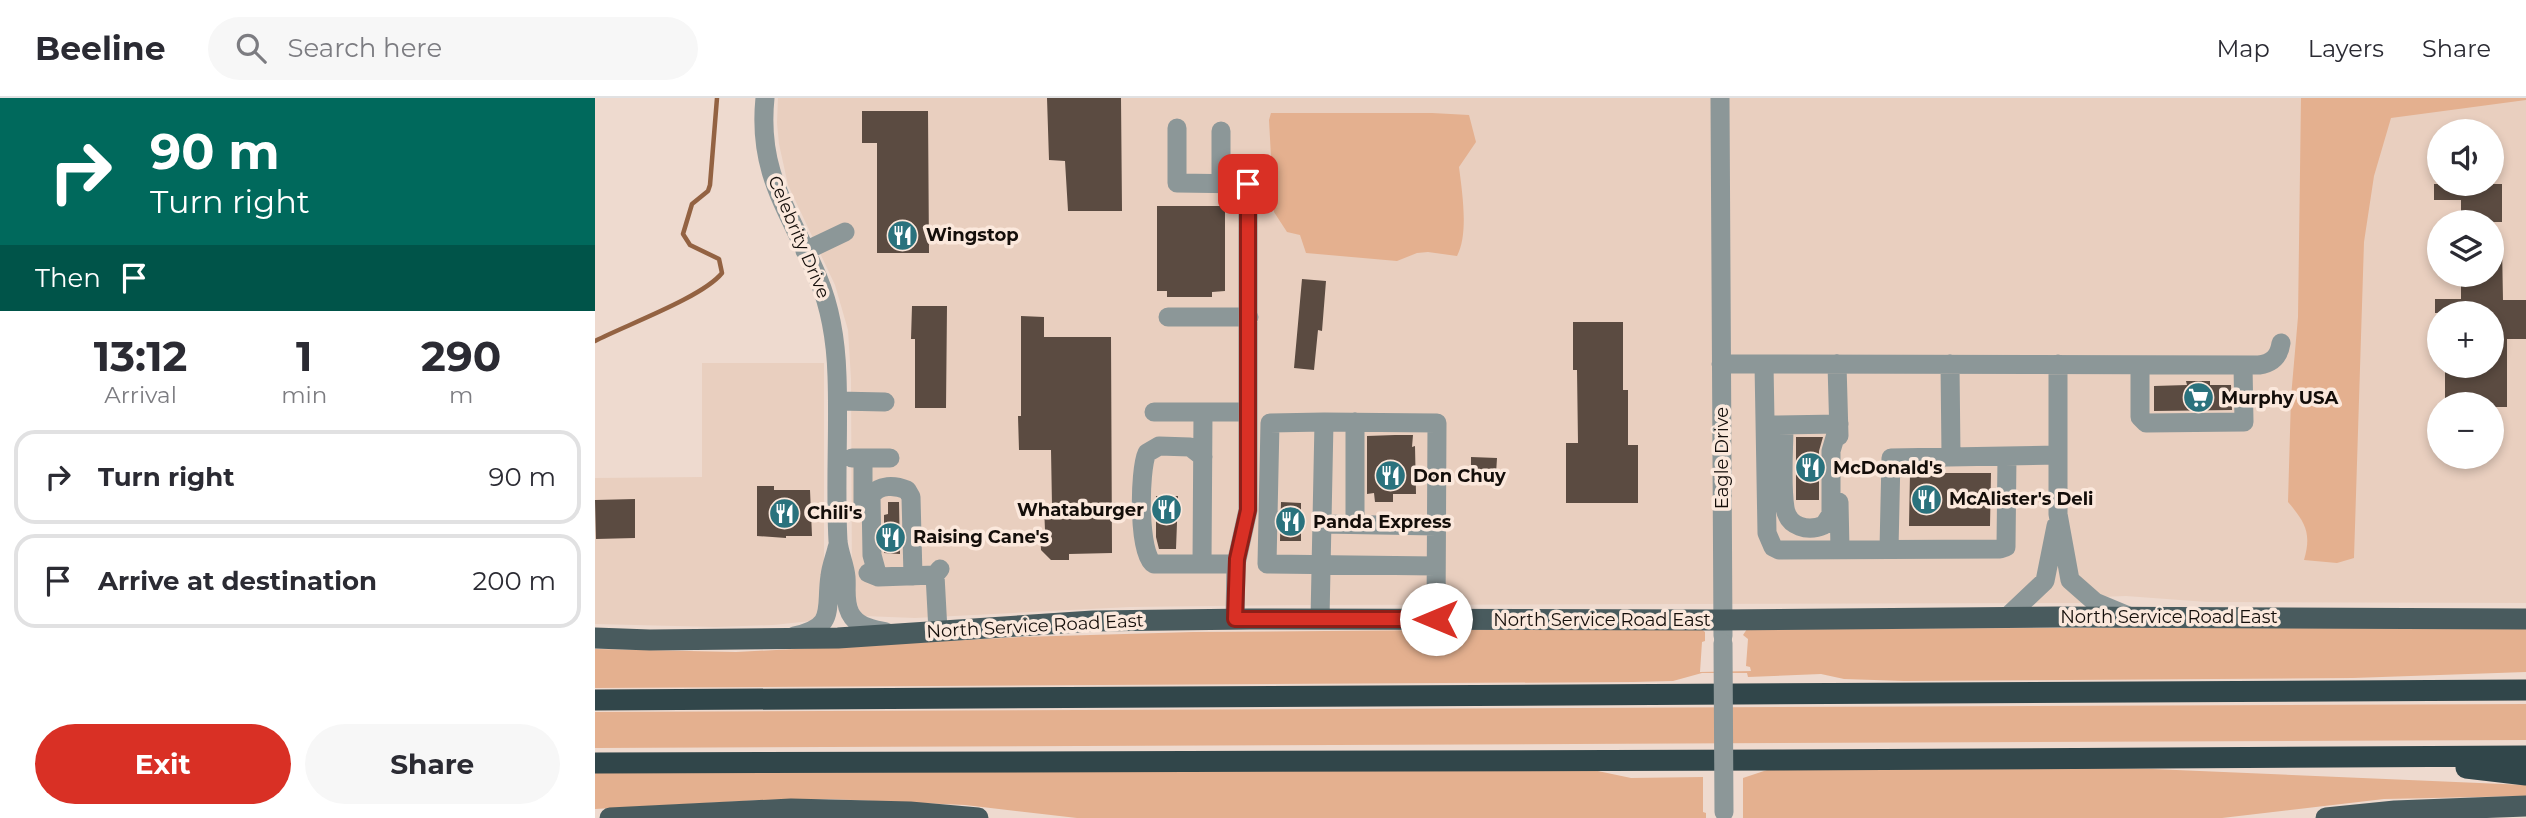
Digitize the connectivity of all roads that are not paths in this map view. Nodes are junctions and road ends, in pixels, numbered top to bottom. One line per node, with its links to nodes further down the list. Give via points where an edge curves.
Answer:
1 (765, 98): 7 (street, Celebrity Drive, via 764,134 773,181)
2 (1720, 98): 11 (street, Eagle Drive)
3 (1177, 128): 5 (street, via 1177,183)
4 (1221, 131): 5 (street)
5 (1221, 183): 9 (street, via 1248,184)
6 (845, 232): 7 (street)
7 (805, 251): 18 (street, Celebrity Drive, via 818,276 833,328)
8 (1168, 317): 9 (street)
9 (1249, 317): 22 (street)
10 (2281, 344): 17 (street, via 2272,361)
11 (1721, 364): 12 (street); 53 (street, Eagle Drive)
12 (1764, 364): 13 (street); 26 (street)
13 (1837, 364): 14 (street); 25 (street)
14 (1950, 364): 15 (street); 28 (street)
15 (2058, 364): 16 (street); 27 (street)
16 (2140, 365): 17 (street); 17 (street, via 2140,417 2146,423 2244,422)
17 (2243, 365)
18 (838, 401): 19 (street); 31 (street, Celebrity Drive)
19 (885, 402)
20 (1154, 412): 21 (street)
21 (1203, 412): 22 (street); 30 (street)
22 (1248, 412): 42 (street, via 1248,515)
23 (1324, 422): 24 (street); 35 (street); 43 (street, via 1270,423 1267,564)
24 (1355, 422): 36 (street); 37 (street, via 1437,423)
25 (1839, 424): 26 (street); 26 (street, via 1831,451 1831,514 1824,526 1810,529 1795,524 1785,509); 39 (street)
26 (1774, 425): 39 (street, via 1769,542 1779,550)
27 (2058, 455): 29 (street); 34 (street)
28 (1951, 456): 29 (street); 40 (street, via 1891,458)
29 (2007, 456): 40 (street, via 2006,547)
30 (1203, 457): 41 (street); 41 (street, via 1163,455 1151,463 1150,540 1153,557)
31 (838, 458): 32 (street); 38 (street, Celebrity Drive)
32 (863, 458): 33 (street); 46 (street, via 864,562 869,574)
33 (890, 458)
34 (2058, 514): 47 (street, via 2045,580); 48 (street, via 2070,580 2095,602)
35 (1322, 524): 36 (street); 43 (street)
36 (1355, 524): 37 (street)
37 (1436, 526): 44 (street)
38 (838, 543): 55 (street, via 851,615 861,625); 57 (street, via 825,620 815,630)
39 (1840, 549): 40 (street)
40 (1889, 549)
41 (1202, 564): 42 (street)
42 (1236, 564): 49 (street)
43 (1321, 565): 44 (street); 50 (street)
44 (1436, 566): 51 (street)
45 (913, 576): 46 (street); 46 (street, via 911,497 907,490 894,487 877,490 871,499 872,555); 54 (street, via 937,572)
46 (878, 577)
47 (2007, 617): 48 (main road, North Service Road East); 53 (main road, North Service Road East)
48 (2132, 617): 52 (main road, North Service Road East)
49 (1235, 619): 50 (main road, North Service Road East); 54 (main road, North Service Road East, via 1093,621)
50 (1320, 619): 51 (main road, North Service Road East)
51 (1436, 619): 53 (main road, North Service Road East)
52 (2526, 619)
53 (1722, 620): 66 (street, Eagle Drive, bridge)
54 (938, 631): 55 (main road, North Service Road East)
55 (898, 634): 57 (main road, North Service Road East)
56 (595, 638): 57 (main road, North Service Road East)
57 (785, 638)
58 (2526, 690): 59 (highway)
59 (595, 700)
60 (2526, 756): 61 (highway)
61 (2367, 758): 62 (highway); 63 (highway)
62 (595, 763)
63 (2526, 775)
64 (2526, 806): 69 (main road)
65 (910, 815): 67 (main road, via 790,809); 68 (main road)
66 (1724, 815)
67 (610, 818)
68 (978, 818)
69 (2326, 818)

